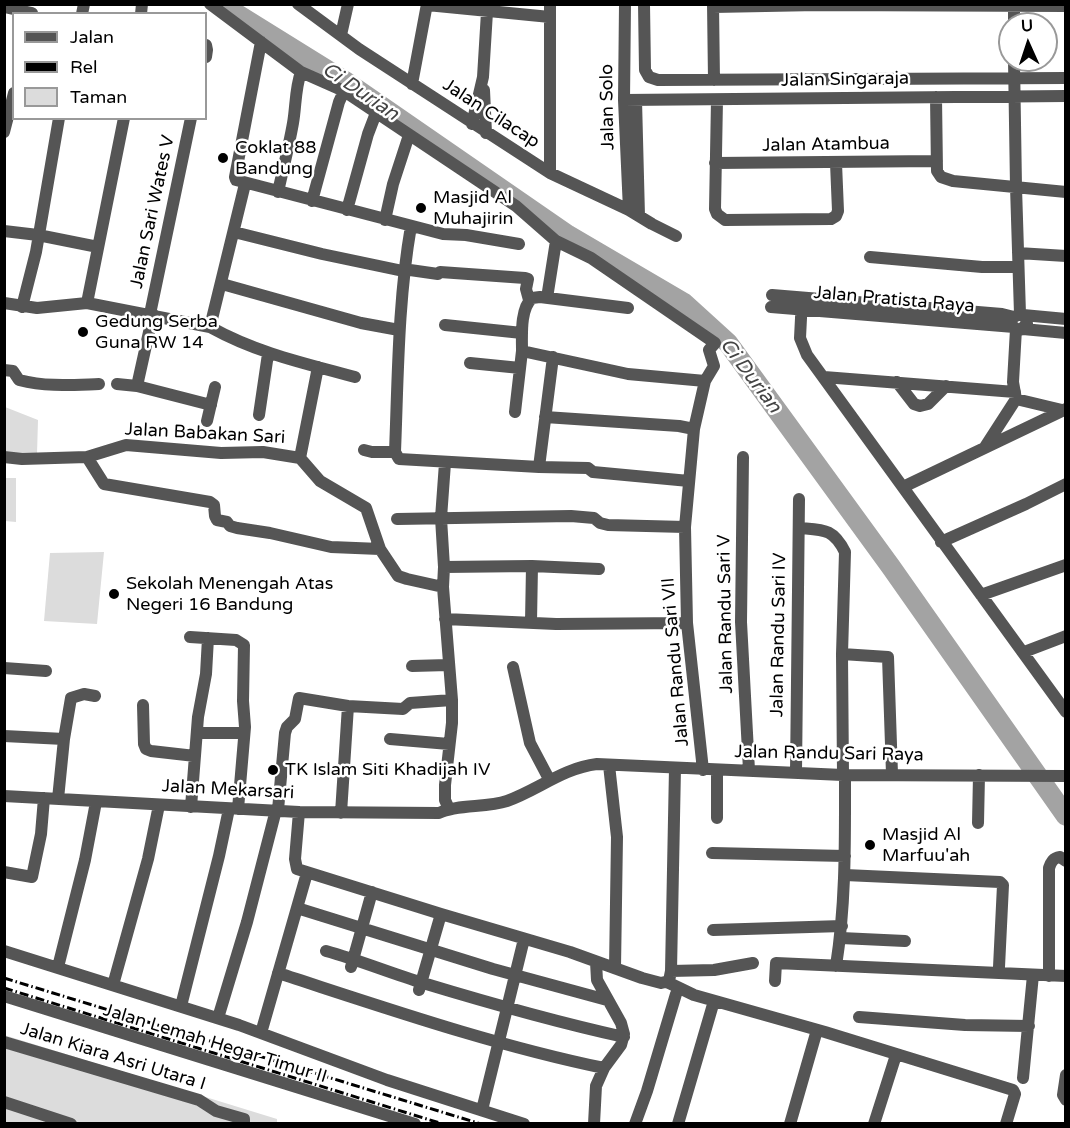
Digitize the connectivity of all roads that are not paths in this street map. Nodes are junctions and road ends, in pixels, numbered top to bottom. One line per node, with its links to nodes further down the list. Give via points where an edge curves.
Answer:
1 (210, 4): 17 (street)
2 (298, 4): 16 (street, Jalan Cilacap)
3 (348, 4): 16 (street)
4 (625, 4): 28 (street, Jalan Solo)
5 (644, 4): 22 (street, via 646,74 658,80)
6 (427, 5): 15 (street); 23 (street)
7 (818, 5): 8 (street); 9 (street)
8 (911, 5): 10 (street)
9 (713, 6): 22 (street)
10 (1014, 6): 11 (street)
11 (1065, 6)
12 (4, 7): 14 (street)
13 (550, 11): 15 (street); 42 (street)
14 (27, 12)
15 (487, 12): 20 (street)
16 (342, 36): 23 (street, Jalan Cilacap)
17 (261, 42): 18 (street); 43 (street, via 235,177)
18 (301, 72): 25 (street); 45 (street)
19 (1014, 72): 24 (street)
20 (483, 77): 35 (street); 37 (street)
21 (1065, 78): 24 (street)
22 (714, 80): 24 (street)
23 (412, 84): 35 (street, Jalan Cilacap)
24 (1015, 87): 26 (street, Jalan Singaraja); 27 (street, Jalan Singaraja); 44 (street)
25 (344, 91): 31 (street); 47 (street)
26 (1065, 96)
27 (936, 97): 29 (street, Jalan Singaraja); 39 (street)
28 (630, 100): 29 (street, Jalan Singaraja); 49 (street, Jalan Solo)
29 (717, 100): 40 (street)
30 (12, 101): 36 (street)
31 (376, 113): 38 (street); 48 (street)
32 (59, 120): 54 (street)
33 (124, 120): 58 (street)
34 (192, 120): 73 (street, Jalan Sari Wates V)
35 (472, 124): 37 (street, Jalan Cilacap)
36 (4, 132)
37 (486, 133): 42 (street, Jalan Cilacap)
38 (409, 135): 50 (street); 56 (street, via 516,206)
39 (937, 161): 41 (street, Jalan Atambua); 44 (street, via 937,171 947,180)
40 (715, 163): 41 (street, Jalan Atambua); 41 (street, via 715,209 720,217 730,221 831,219 838,211)
41 (836, 163)
42 (550, 173): 49 (street, Jalan Cilacap)
43 (244, 184): 45 (street); 53 (street)
44 (1016, 187): 46 (street); 59 (street)
45 (278, 192): 47 (street)
46 (1065, 192)
47 (312, 201): 48 (street)
48 (347, 210): 50 (street)
49 (634, 213): 55 (street, Jalan Cilacap)
50 (385, 220): 51 (street)
51 (411, 226): 57 (street); 63 (street)
52 (4, 231): 54 (street)
53 (234, 232): 63 (street); 64 (street)
54 (38, 235): 58 (street); 71 (street)
55 (676, 236)
56 (556, 241): 65 (street); 90 (street, Jalan Randu Sari VII, via 591,258 715,343 709,350 714,366)
57 (519, 244)
58 (98, 247): 69 (street)
59 (1018, 253): 60 (street); 62 (street)
60 (1065, 256)
61 (870, 257): 62 (street)
62 (1018, 267): 75 (street)
63 (403, 270): 66 (street, via 525,278); 78 (street)
64 (222, 284): 77 (street); 78 (street)
65 (547, 298): 66 (street); 72 (street)
66 (529, 300): 79 (street)
67 (771, 301): 70 (street, Jalan Pratista Raya)
68 (4, 303): 71 (street)
69 (87, 303): 71 (street); 73 (street)
70 (801, 304): 75 (street, Jalan Pratista Raya); 89 (street, via 802,346)
71 (22, 307)
72 (627, 308)
73 (151, 314): 77 (street); 94 (street, Jalan Sari Wates V)
74 (1065, 319): 75 (street, Jalan Pratista Raya)
75 (1019, 323): 80 (street, Jalan Pratista Raya); 97 (street)
76 (445, 325): 79 (street)
77 (210, 327): 82 (street)
78 (399, 330): 107 (street)
79 (522, 333): 81 (street)
80 (1065, 333)
81 (522, 351): 83 (street); 86 (street)
82 (268, 354): 85 (street); 101 (street)
83 (553, 357): 90 (street, via 628,374); 102 (street)
84 (470, 363): 86 (street)
85 (318, 367): 88 (street); 111 (street)
86 (520, 368): 100 (street)
87 (4, 370): 92 (street, via 14,370 19,380 34,384)
88 (354, 377)
89 (824, 377): 91 (street); 116 (street)
90 (705, 381): 104 (street, Jalan Randu Sari VII)
91 (897, 382): 95 (street); 95 (street, via 920,406 928,404)
92 (99, 384)
93 (117, 384): 94 (street)
94 (137, 386): 98 (street)
95 (946, 386): 97 (street)
96 (215, 387): 98 (street)
97 (1015, 395): 99 (street); 105 (street)
98 (211, 405): 103 (street)
99 (1064, 410): 105 (street)
100 (515, 412)
101 (259, 415)
102 (545, 417): 104 (street); 113 (street)
103 (207, 421)
104 (694, 429): 114 (street, Jalan Randu Sari VII)
105 (984, 448): 116 (street)
106 (364, 450): 107 (street)
107 (395, 452): 112 (street, via 399,459)
108 (4, 457): 109 (street, Jalan Babakan Sari)
109 (87, 457): 111 (street, Jalan Babakan Sari, via 126,445 221,453 263,452); 123 (street, via 104,484 210,502 217,520 230,526 331,547)
110 (743, 457): 160 (street, Jalan Randu Sari V, via 741,621)
111 (300, 458): 123 (street, Jalan Babakan Sari, via 320,481 366,508)
112 (445, 463): 113 (street); 118 (street)
113 (539, 467): 114 (street, via 588,468 593,472)
114 (689, 481): 120 (street, Jalan Randu Sari VII)
115 (1065, 484): 122 (street)
116 (903, 487): 122 (street)
117 (799, 499): 121 (street, Jalan Randu Sari IV)
118 (441, 518): 119 (street); 120 (street, via 572,516 594,518 608,525); 126 (street)
119 (397, 519)
120 (685, 527): 132 (street, Jalan Randu Sari VII)
121 (798, 528): 137 (street, via 825,531 838,539 845,552); 161 (street, Jalan Randu Sari IV)
122 (941, 542): 129 (street)
123 (380, 549): 128 (street, Jalan Babakan Sari, via 398,576)
124 (1065, 565): 129 (street)
125 (532, 566): 126 (street); 127 (street); 131 (street)
126 (444, 567): 128 (street)
127 (598, 569)
128 (443, 587): 130 (street)
129 (981, 595): 136 (street)
130 (445, 619): 131 (street); 138 (street)
131 (531, 622): 132 (street)
132 (687, 623): 158 (street, Jalan Randu Sari VII)
133 (1065, 636): 136 (street)
134 (190, 637): 135 (street)
135 (208, 639): 149 (street); 150 (street, via 236,640 244,645)
136 (1023, 652): 145 (street)
137 (842, 654): 162 (street, via 888,657); 163 (street)
138 (448, 665): 139 (street); 144 (street)
139 (412, 666)
140 (513, 667): 166 (street, via 530,743)
141 (4, 668): 142 (street)
142 (46, 670)
143 (95, 696): 152 (street, via 71,698)
144 (452, 700): 147 (street, via 410,703 403,709); 154 (street)
145 (1062, 700): 148 (street)
146 (143, 705): 155 (street, via 146,749)
147 (348, 706): 176 (street, via 298,699 295,719 285,733); 178 (street)
148 (1065, 712)
149 (197, 733): 150 (street); 155 (street)
150 (244, 733): 174 (street)
151 (4, 736): 152 (street)
152 (64, 739): 170 (street)
153 (390, 739): 154 (street)
154 (449, 744): 175 (street, via 445,800)
155 (195, 756): 173 (street)
156 (609, 765): 157 (street, Jalan Randu Sari Raya); 166 (street, Jalan Randu Sari Raya, via 582,766); 204 (street, via 617,837)
157 (675, 768): 158 (street, Jalan Randu Sari Raya); 210 (street)
158 (703, 770): 159 (street, Jalan Randu Sari Raya)
159 (717, 770): 160 (street, Jalan Randu Sari Raya); 179 (street)
160 (749, 770): 161 (street, Jalan Randu Sari Raya)
161 (796, 772): 163 (street, Jalan Randu Sari Raya)
162 (892, 774): 163 (street, Jalan Randu Sari Raya); 164 (street, Jalan Randu Sari Raya)
163 (844, 775): 182 (street)
164 (978, 775): 165 (street, Jalan Randu Sari Raya); 180 (street)
165 (1065, 776)
166 (549, 779): 167 (street, Jalan Randu Sari Raya)
167 (525, 792): 175 (street, Jalan Mekarsari, via 507,801)
168 (4, 796): 169 (street, Jalan Mekarsari)
169 (44, 798): 170 (street, Jalan Mekarsari); 184 (street, via 32,877)
170 (58, 799): 171 (street, Jalan Mekarsari)
171 (96, 802): 172 (street, Jalan Mekarsari); 202 (street)
172 (159, 805): 173 (street, Jalan Mekarsari); 212 (street)
173 (191, 807): 174 (street, Jalan Mekarsari)
174 (234, 809): 176 (street, Jalan Mekarsari); 217 (street)
175 (449, 809): 178 (street, Jalan Mekarsari, via 439,813)
176 (277, 810): 177 (street, Jalan Mekarsari); 220 (street)
177 (299, 812): 178 (street, Jalan Mekarsari); 185 (street, via 295,866)
178 (341, 813)
179 (717, 818)
180 (978, 822)
181 (712, 853): 182 (street)
182 (845, 856): 186 (street)
183 (1065, 861): 208 (street, via 1055,858 1048,868)
184 (4, 872)
185 (307, 873): 187 (street); 188 (street)
186 (845, 875): 192 (street); 203 (street, via 1000,882 1003,885)
187 (372, 892): 189 (street); 190 (street)
188 (297, 908): 190 (street); 205 (street)
189 (441, 914): 193 (street); 195 (street)
190 (362, 928): 195 (street); 199 (street)
191 (713, 930): 192 (street)
192 (841, 932): 194 (street); 201 (street)
193 (524, 939): 198 (street); 206 (street)
194 (905, 941)
195 (430, 948): 206 (street); 213 (street)
196 (4, 951): 202 (street)
197 (326, 951): 199 (street)
198 (597, 962): 204 (street); 216 (street, via 597,980)
199 (352, 963): 213 (street)
200 (753, 963): 210 (street)
201 (836, 966): 207 (street); 211 (street, via 776,963)
202 (58, 967): 212 (street)
203 (999, 967)
204 (615, 968): 210 (street, via 642,978)
205 (278, 973): 224 (street); 227 (street)
206 (516, 975): 216 (street); 219 (street)
207 (1033, 975): 208 (street); 222 (street)
208 (1049, 976): 209 (street)
209 (1065, 976)
210 (669, 977): 218 (street, via 694,995)
211 (775, 981)
212 (113, 985): 217 (street)
213 (419, 986): 219 (street)
214 (676, 994): 240 (street)
215 (4, 996): 237 (street, Jalan Lemah Hegar Timur II)
216 (607, 1000): 225 (street, via 621,1023)
217 (182, 1001): 220 (street)
218 (714, 1001): 223 (street); 241 (street)
219 (508, 1008): 225 (street); 227 (street)
220 (220, 1012): 224 (street)
221 (859, 1017): 222 (street)
222 (1029, 1026): 231 (street)
223 (817, 1030): 228 (street); 242 (street)
224 (260, 1033): 234 (street)
225 (624, 1037): 229 (street)
226 (4, 1042): 235 (street, Jalan Kiara Asri Utara I, via 199,1100)
227 (499, 1042): 229 (street); 234 (street)
228 (896, 1055): 243 (street); 244 (street, via 1013,1090)
229 (604, 1068): 239 (street, via 596,1086)
230 (1065, 1075): 232 (street)
231 (1023, 1078)
232 (1065, 1100)
233 (4, 1102): 236 (street)
234 (482, 1110): 238 (street)
235 (244, 1121)
236 (71, 1124)
237 (415, 1124)
238 (524, 1124)
239 (594, 1124)
240 (635, 1124)
241 (678, 1124)
242 (790, 1124)
243 (874, 1124)
244 (1006, 1124)

